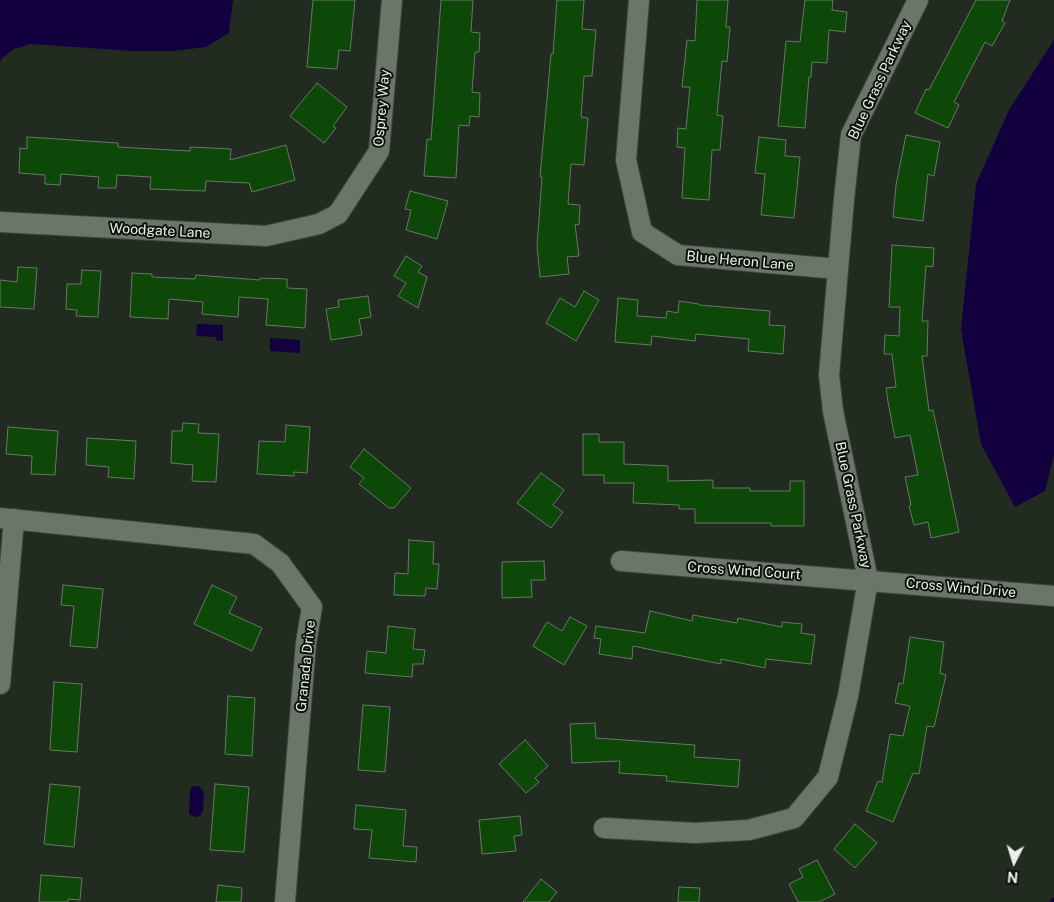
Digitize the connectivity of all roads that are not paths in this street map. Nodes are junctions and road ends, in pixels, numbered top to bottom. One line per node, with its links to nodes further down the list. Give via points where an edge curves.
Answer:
1 (392, 0): 5 (street, Osprey Way, via 379,151 338,214)
2 (639, 0): 6 (street, Blue Heron Lane, via 626,160 642,232 678,255)
3 (918, 0): 6 (street, Blue Grass Parkway, via 851,135)
4 (0, 222): 5 (street, Woodgate Lane, via 266,236)
5 (319, 224)
6 (838, 269): 9 (street, Blue Grass Parkway, via 829,375 833,411)
7 (7, 519): 11 (street); 13 (street, Granada Drive, via 254,544 280,563 312,607 306,643)
8 (620, 561): 9 (street, Cross Wind Court)
9 (868, 580): 10 (street, Cross Wind Drive); 12 (street, Blue Grass Parkway, via 848,696 828,777 794,818 749,830 695,833)
10 (1054, 596)
11 (0, 684)
12 (604, 828)
13 (285, 902)

